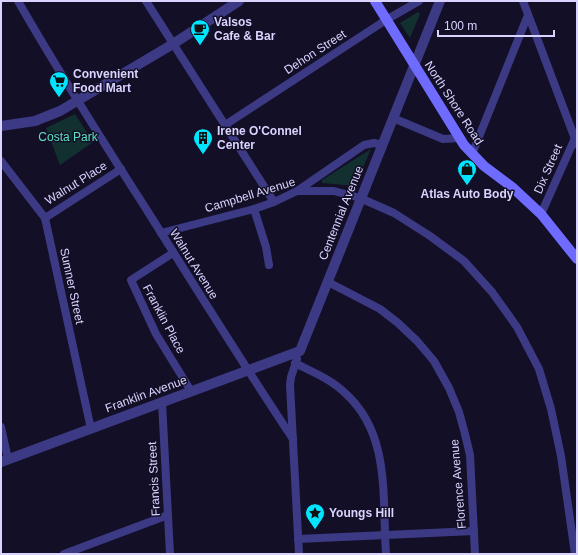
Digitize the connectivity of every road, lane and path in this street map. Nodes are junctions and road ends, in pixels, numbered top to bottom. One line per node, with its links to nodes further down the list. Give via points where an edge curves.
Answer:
1 (18, 1): 12 (street, Walnut Avenue)
2 (146, 1): 10 (street)
3 (239, 1): 10 (street)
4 (375, 1): 9 (main road, North Shore Road)
5 (419, 1): 9 (street, Dehon Street)
6 (440, 1): 11 (street, Centennial Avenue)
7 (523, 1): 8 (street)
8 (528, 15): 17 (street); 19 (street)
9 (386, 20): 11 (main road, North Shore Road); 14 (street, Dehon Street)
10 (173, 44): 12 (street); 14 (street)
11 (414, 65): 13 (street, Centennial Avenue); 16 (main road, North Shore Road)
12 (78, 101): 15 (street, via 41,119); 21 (street, Walnut Avenue)
13 (393, 118): 16 (street, via 443,139); 18 (street, Centennial Avenue)
14 (225, 125): 24 (street)
15 (1, 126)
16 (459, 138): 19 (main road, North Shore Road)
17 (576, 139): 26 (street, Dix Street)
18 (383, 145): 22 (street, via 374,143 364,146); 23 (street, Centennial Avenue)
19 (472, 154): 26 (main road, North Shore Road)
20 (1, 161): 27 (street, Sumner Street)
21 (120, 170): 27 (street, Walnut Place); 28 (street, Walnut Avenue)
22 (297, 191): 23 (street, Campbell Avenue, via 334,190); 24 (street, Campbell Avenue)
23 (360, 198): 32 (street, Centennial Avenue); 51 (street, Campbell Avenue, via 394,212 464,261 492,292 517,327 539,369 551,409 561,456)
24 (274, 202): 25 (street, Campbell Avenue)
25 (254, 209): 28 (street, Campbell Avenue); 31 (street, via 266,247)
26 (541, 214): 30 (main road, North Shore Road)
27 (45, 218): 39 (street, Sumner Street)
28 (161, 233): 29 (street, Walnut Avenue)
29 (173, 253): 35 (street, Walnut Avenue); 36 (street, Franklin Place, via 131,280 156,334)
30 (577, 259)
31 (268, 264)
32 (328, 282): 33 (street, Centennial Avenue); 43 (street, Florence Avenue, via 380,308 417,341 434,361 449,388 465,434 470,456)
33 (300, 351): 34 (street, Centennial Avenue); 35 (street, Franklin Avenue)
34 (295, 363): 40 (street, Centennial Avenue, via 290,385); 44 (street, via 341,389 366,419 377,446 382,469)
35 (247, 370): 36 (street, Franklin Avenue); 40 (street, Walnut Avenue)
36 (191, 391): 37 (street, Franklin Avenue)
37 (162, 402): 39 (street, Franklin Avenue); 42 (street, Francis Street)
38 (1, 427): 41 (street)
39 (91, 429): 41 (street, Franklin Avenue)
40 (293, 439): 45 (street)
41 (5, 461)
42 (168, 515): 46 (street); 47 (street, Francis Street)
43 (474, 531): 44 (street); 50 (street, Florence Avenue)
44 (384, 535): 45 (street); 49 (street)
45 (298, 539): 48 (street)
46 (64, 554)
47 (170, 554)
48 (299, 554)
49 (386, 554)
50 (475, 554)
51 (575, 554)

